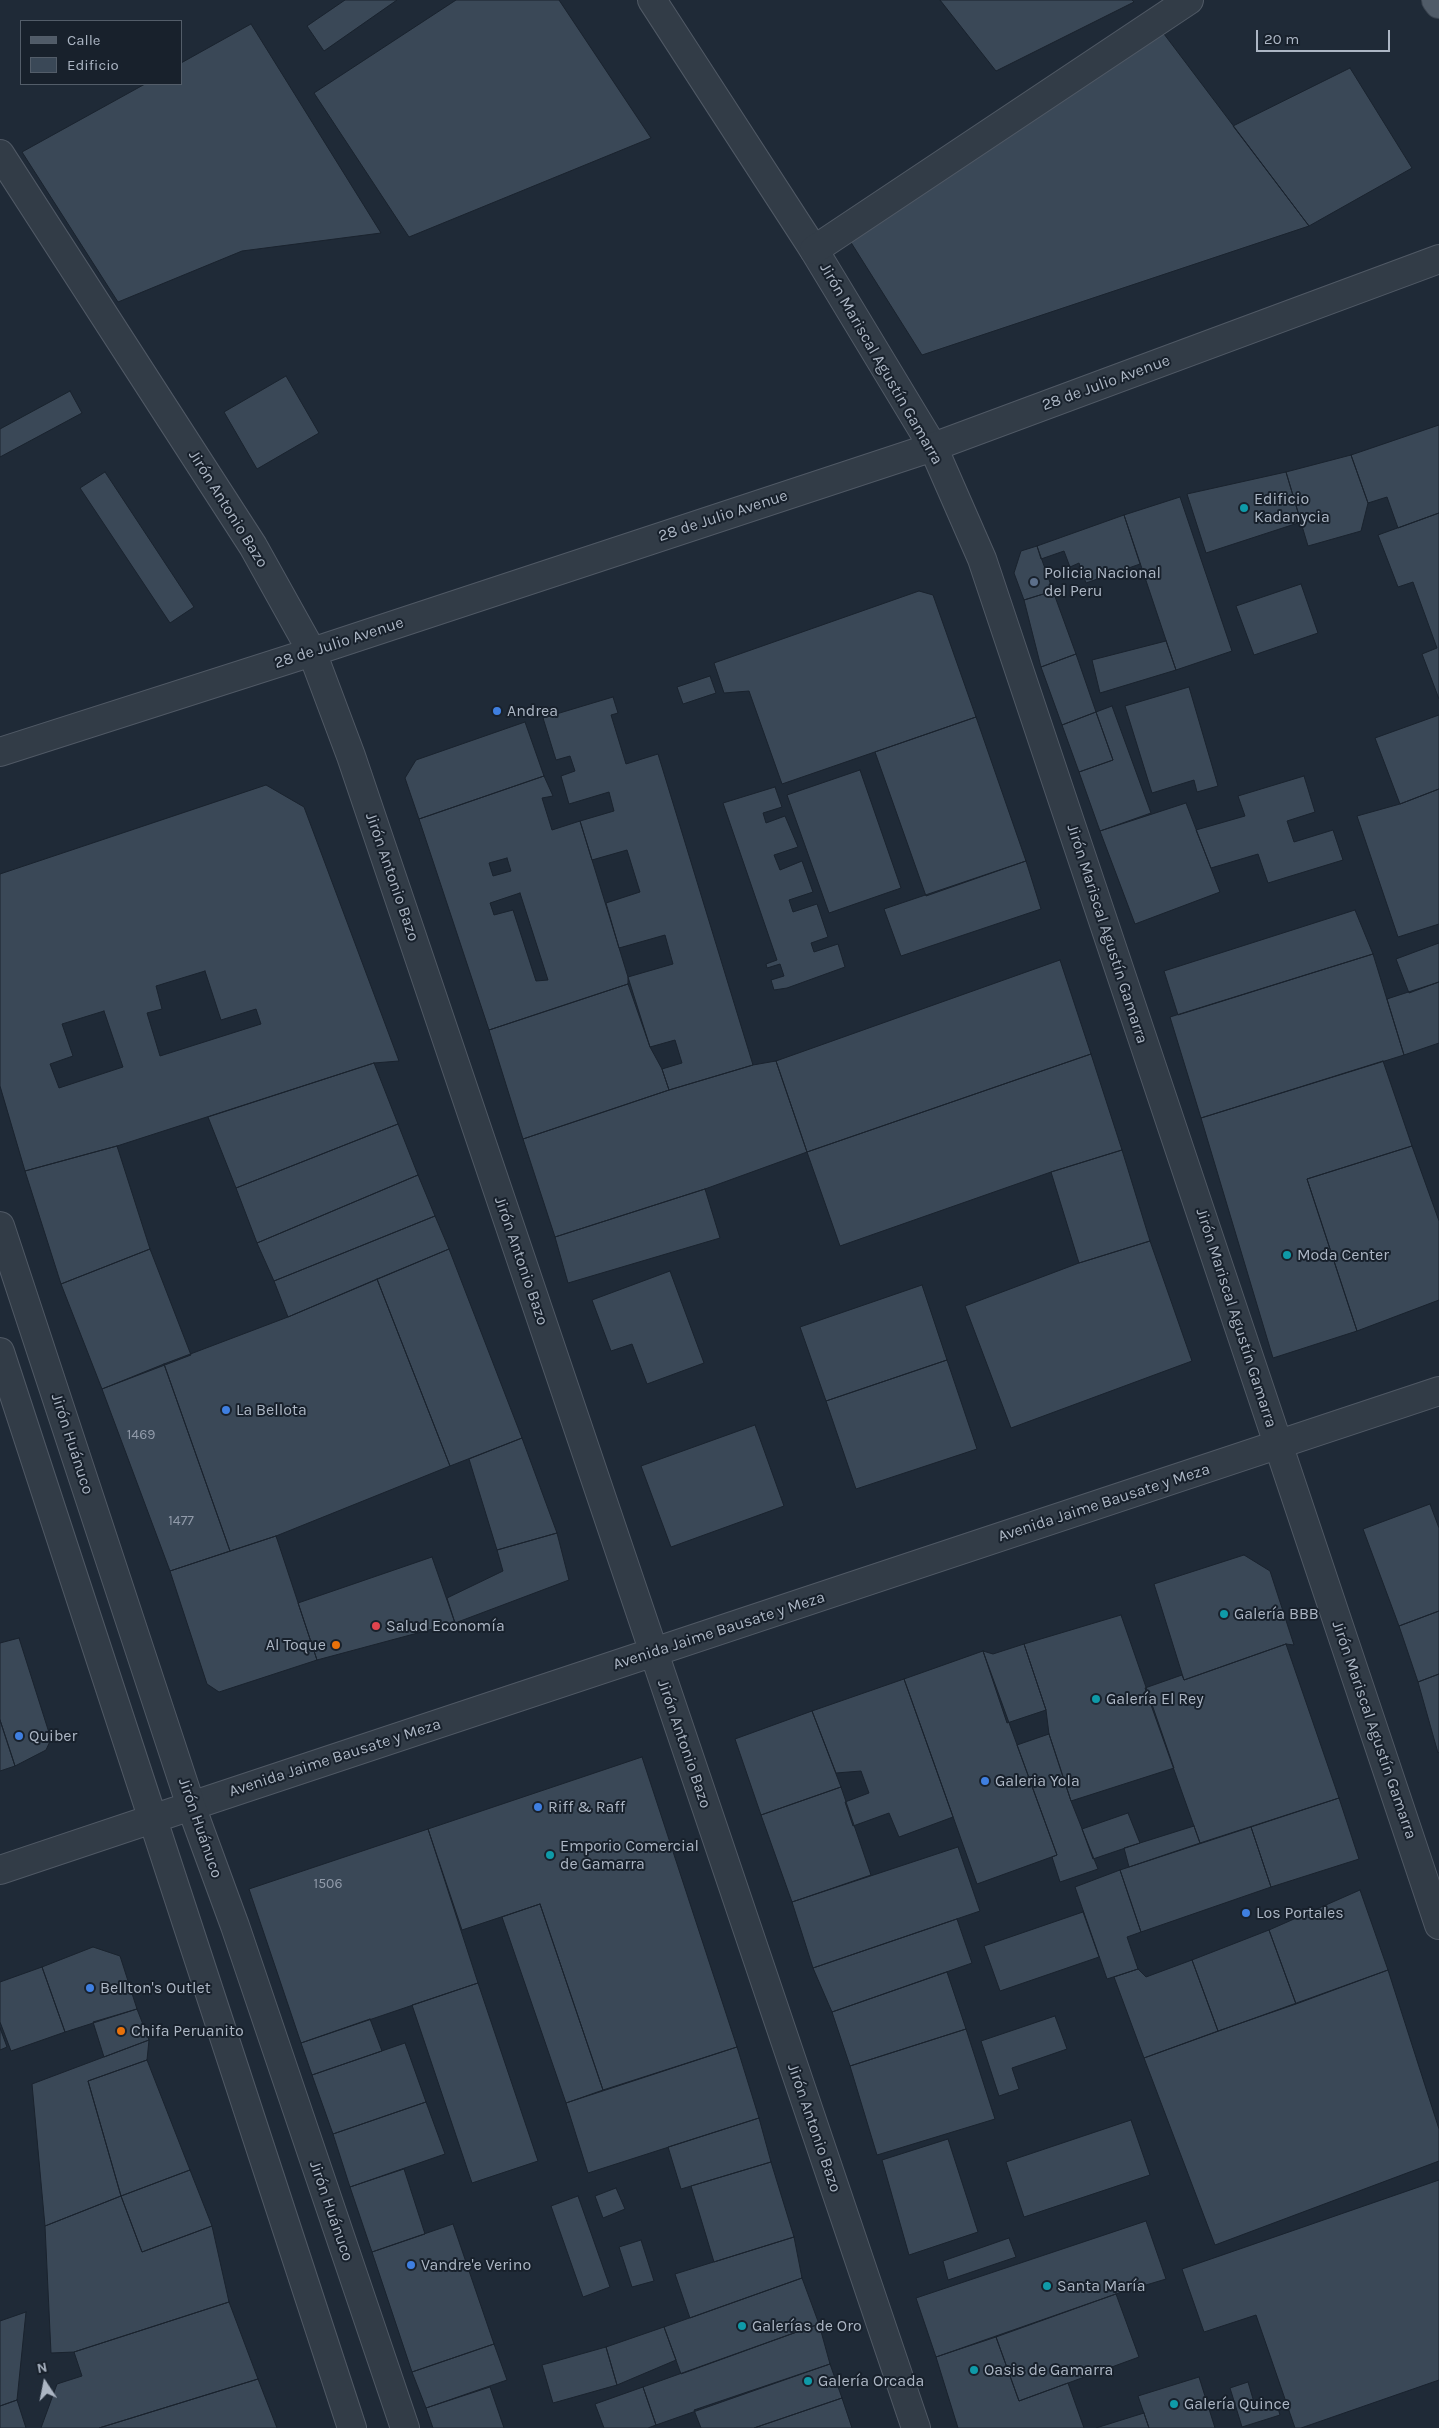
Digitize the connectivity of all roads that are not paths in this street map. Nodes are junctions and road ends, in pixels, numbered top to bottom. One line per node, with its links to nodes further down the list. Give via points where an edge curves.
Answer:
1 (652, 0): 6 (street, Jirón Mariscal Agustín Gamarra)
2 (1190, 0): 6 (street)
3 (1436, 0): 4 (main road)
4 (1439, 4)
5 (0, 154): 9 (street, Jirón Antonio Bazo, via 253,546)
6 (814, 250): 8 (street, Jirón Mariscal Agustín Gamarra)
7 (1439, 259): 8 (street, 28 de Julio Avenue)
8 (934, 447): 9 (street, 28 de Julio Avenue); 14 (street, Jirón Mariscal Agustín Gamarra, via 982,559)
9 (312, 652): 10 (street, 28 de Julio Avenue); 15 (street, Jirón Antonio Bazo, via 351,756)
10 (0, 752)
11 (0, 1226): 16 (street, Jirón Huánuco)
12 (0, 1352): 17 (street)
13 (1439, 1392): 14 (street, Avenida Jaime Bausate y Meza)
14 (1278, 1445): 15 (street, Avenida Jaime Bausate y Meza); 19 (street, Jirón Mariscal Agustín Gamarra)
15 (653, 1652): 16 (street, Avenida Jaime Bausate y Meza); 22 (street, Jirón Antonio Bazo)
16 (192, 1806): 17 (street, Avenida Jaime Bausate y Meza); 21 (street, Jirón Huánuco)
17 (152, 1819): 18 (street, Avenida Jaime Bausate y Meza); 20 (street)
18 (0, 1870)
19 (1439, 1925)
20 (352, 2428)
21 (405, 2428)
22 (916, 2428)

